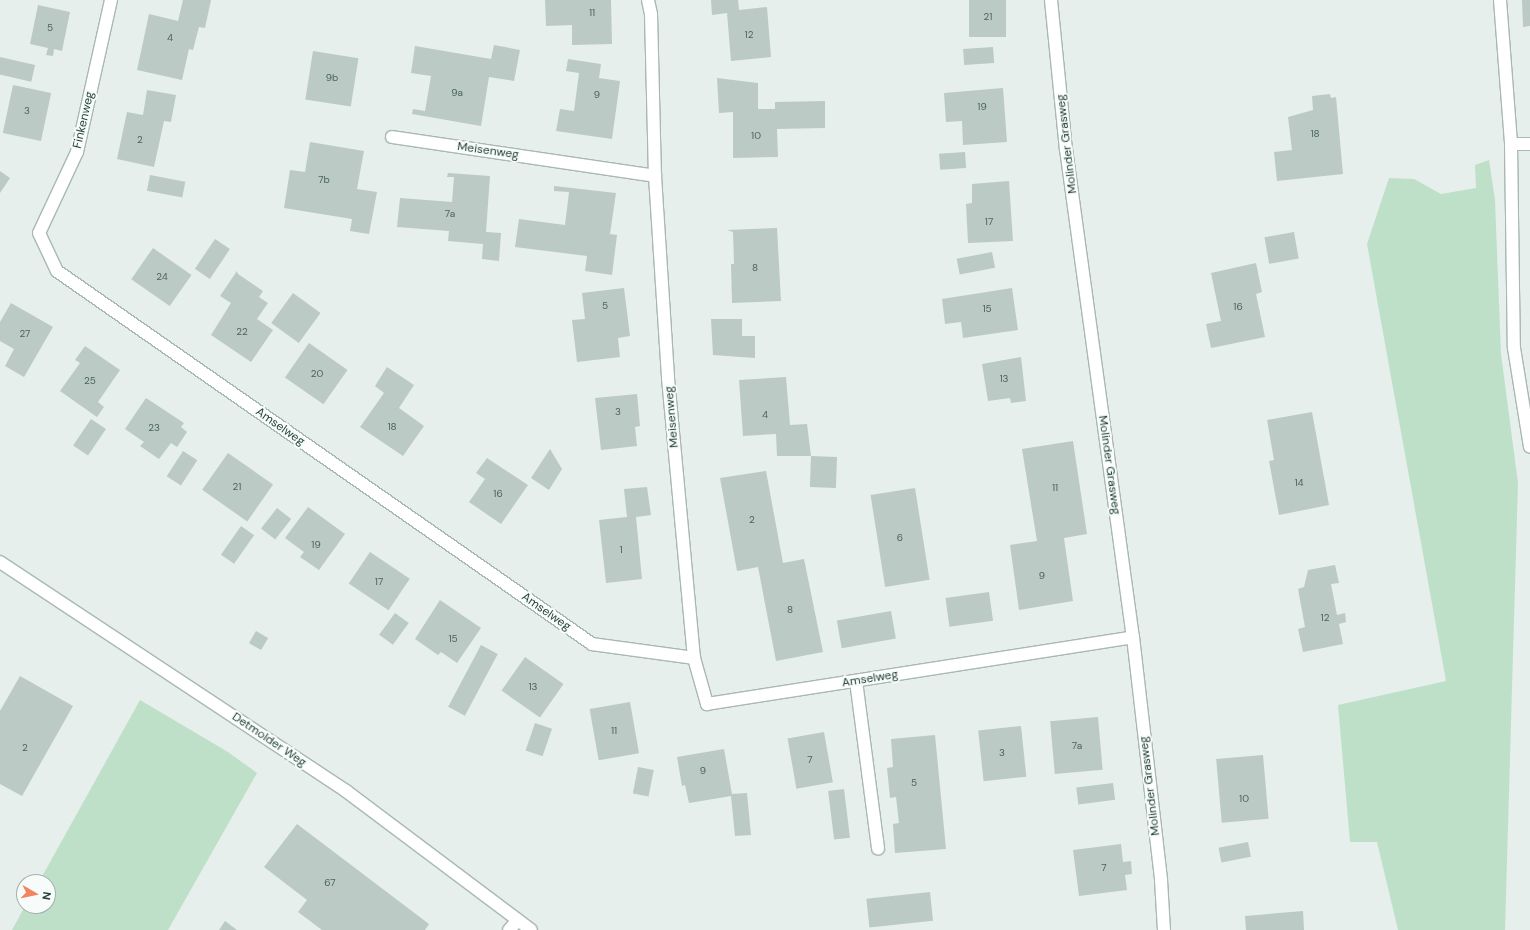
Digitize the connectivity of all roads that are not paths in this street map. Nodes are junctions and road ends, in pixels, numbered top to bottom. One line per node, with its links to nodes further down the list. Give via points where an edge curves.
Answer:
1 (112, 0): 9 (street, Finkenweg, via 77,152)
2 (648, 0): 8 (street, Meisenweg, via 651,14)
3 (1051, 0): 12 (street, Molinder Grasweg, via 1067,156)
4 (1500, 0): 6 (street)
5 (392, 137): 8 (street, Meisenweg)
6 (1511, 144): 7 (street); 10 (street, via 1514,348)
7 (1530, 144)
8 (655, 176): 13 (street, Meisenweg, via 668,378)
9 (39, 233): 13 (street, Amselweg, via 57,272 592,644)
10 (1530, 447)
11 (0, 562): 16 (street, Detmolder Weg, via 346,791)
12 (1133, 637): 14 (street, Amselweg); 19 (street, Molinder Grasweg, via 1161,880)
13 (694, 658): 14 (street, Amselweg, via 708,704)
14 (856, 681): 15 (street)
15 (878, 849)
16 (518, 920): 17 (street); 18 (street, Detmolder Weg)
17 (510, 930)
18 (531, 930)
19 (1164, 930)

